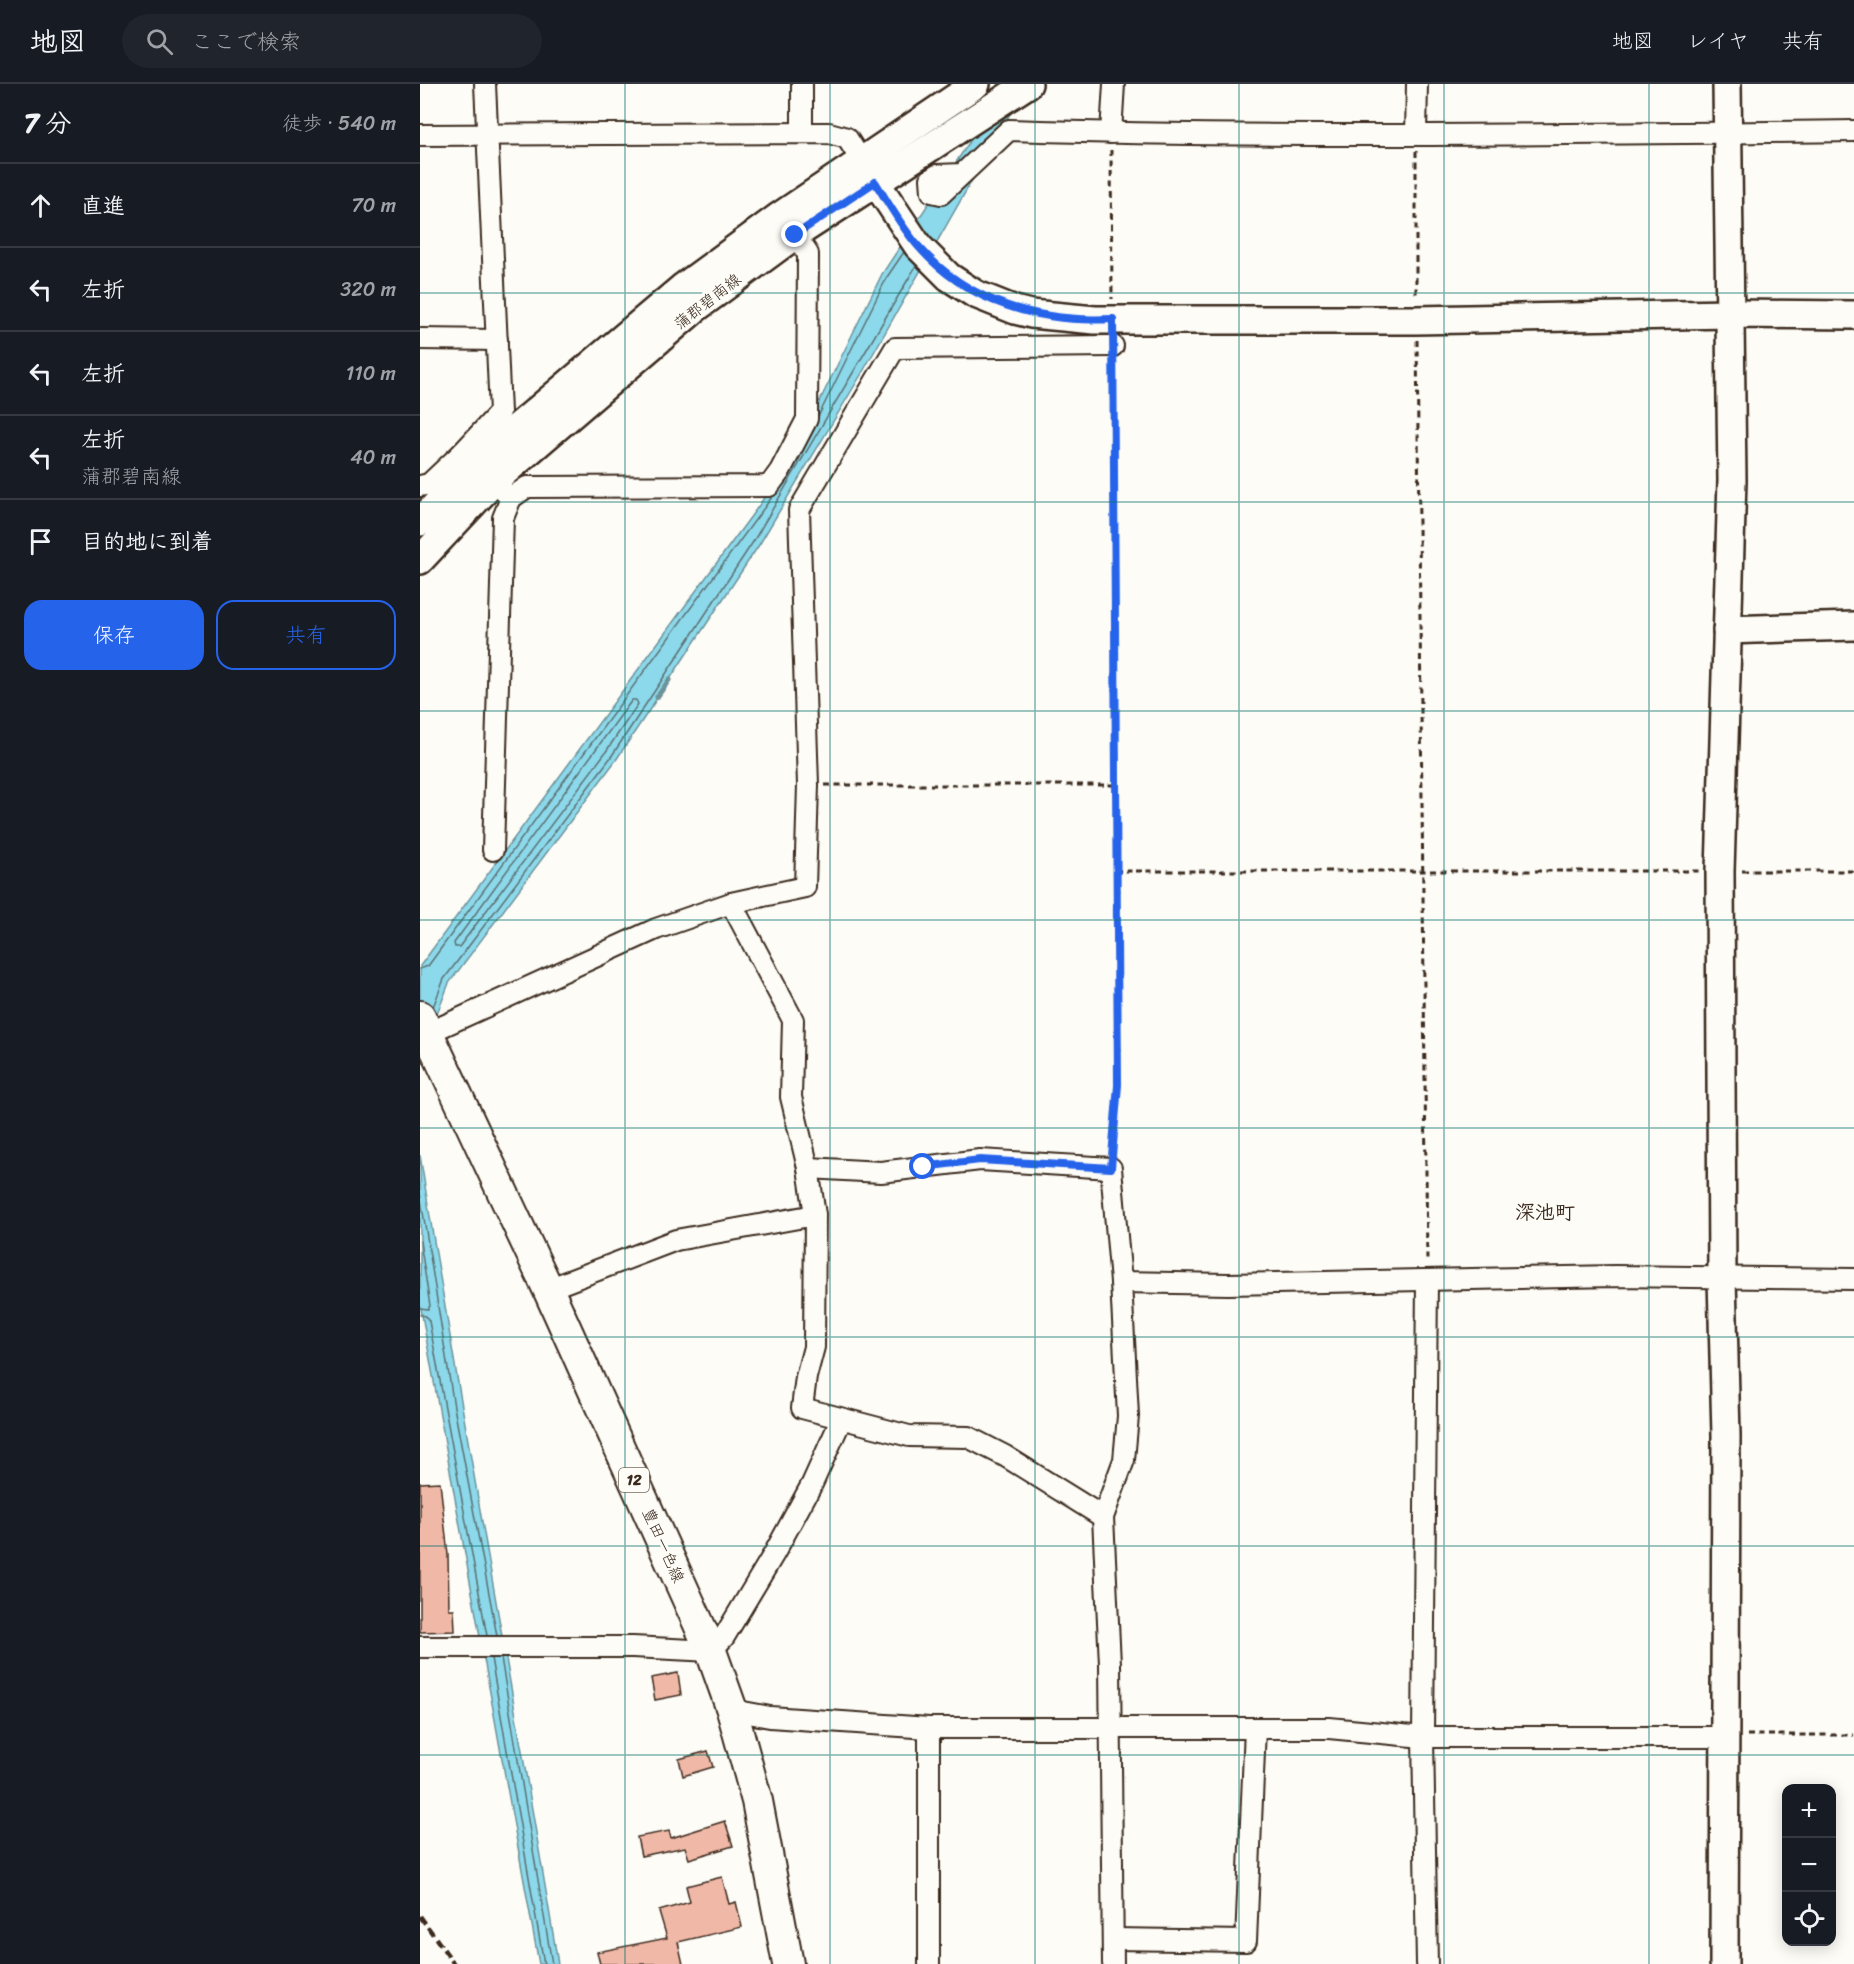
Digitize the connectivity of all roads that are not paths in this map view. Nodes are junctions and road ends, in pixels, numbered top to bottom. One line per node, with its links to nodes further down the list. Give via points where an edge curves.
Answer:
1 (485, 84): 11 (street)
2 (802, 84): 9 (street)
3 (976, 84): 15 (street, 蒲郡碧南線)
4 (1028, 84): 15 (street, 蒲郡碧南線)
5 (1114, 84): 12 (street)
6 (1417, 84): 13 (street)
7 (1727, 84): 10 (street)
8 (1854, 131): 10 (street)
9 (802, 132): 11 (street); 15 (street, via 846,138)
10 (1728, 132): 13 (street); 18 (street)
11 (489, 133): 14 (street); 21 (street)
12 (1111, 133): 13 (street); 16 (street, via 1009,129)
13 (1416, 134)
14 (420, 135)
15 (868, 171): 17 (street, 蒲郡碧南線); 18 (street, via 918,246 949,277 975,294 1031,314 1095,320 1416,320); 23 (street, 蒲郡碧南線, via 682,288)
16 (962, 174)
17 (795, 235): 23 (street, 蒲郡碧南線); 23 (street, via 808,254 807,419 769,486 527,487)
18 (1730, 314): 19 (street); 28 (street, via 1732,480)
19 (1854, 315)
20 (420, 339): 21 (street)
21 (497, 340): 23 (street, via 500,412)
22 (1113, 346): 30 (street, via 895,348 799,510 808,785 806,887)
23 (485, 474): 24 (street); 25 (street, 蒲郡碧南線); 26 (street, 蒲郡碧南線); 29 (street, via 503,518)
24 (420, 486)
25 (420, 522)
26 (420, 560)
27 (1854, 626): 28 (street)
28 (1726, 630): 34 (street, via 1720,871)
29 (493, 850)
30 (731, 903): 31 (street, via 656,929); 32 (street, via 793,1020 791,1097)
31 (424, 1024): 38 (main road, 豊田一色線 / 12)
32 (808, 1168): 33 (street); 37 (street, via 881,1172 980,1160 1111,1168)
33 (815, 1215): 38 (street, via 676,1239); 39 (street, via 814,1347 802,1408)
34 (1722, 1278): 35 (street); 36 (street); 48 (street, via 1726,1436)
35 (1854, 1279)
36 (1427, 1280): 37 (street); 47 (street)
37 (1121, 1282): 40 (street, via 1128,1416 1124,1460)
38 (548, 1289): 42 (main road, 豊田一色線 / 12)
39 (841, 1420): 40 (street, via 909,1436 968,1437); 42 (street, via 775,1552 724,1637)
40 (1103, 1517): 44 (street)
41 (420, 1647): 42 (street)
42 (711, 1651): 43 (main road, 豊田一色線 / 12)
43 (732, 1710): 45 (street, via 770,1717); 50 (main road, 豊田一色線 / 12, via 757,1801)
44 (1111, 1726): 45 (street); 46 (street); 49 (street)
45 (929, 1728): 51 (street)
46 (1255, 1728): 47 (street, via 1329,1728); 49 (street, via 1246,1941)
47 (1423, 1737): 48 (street); 53 (street)
48 (1724, 1737): 54 (street)
49 (1113, 1939): 52 (street)
50 (788, 1964)
51 (930, 1964)
52 (1113, 1964)
53 (1427, 1964)
54 (1724, 1964)

